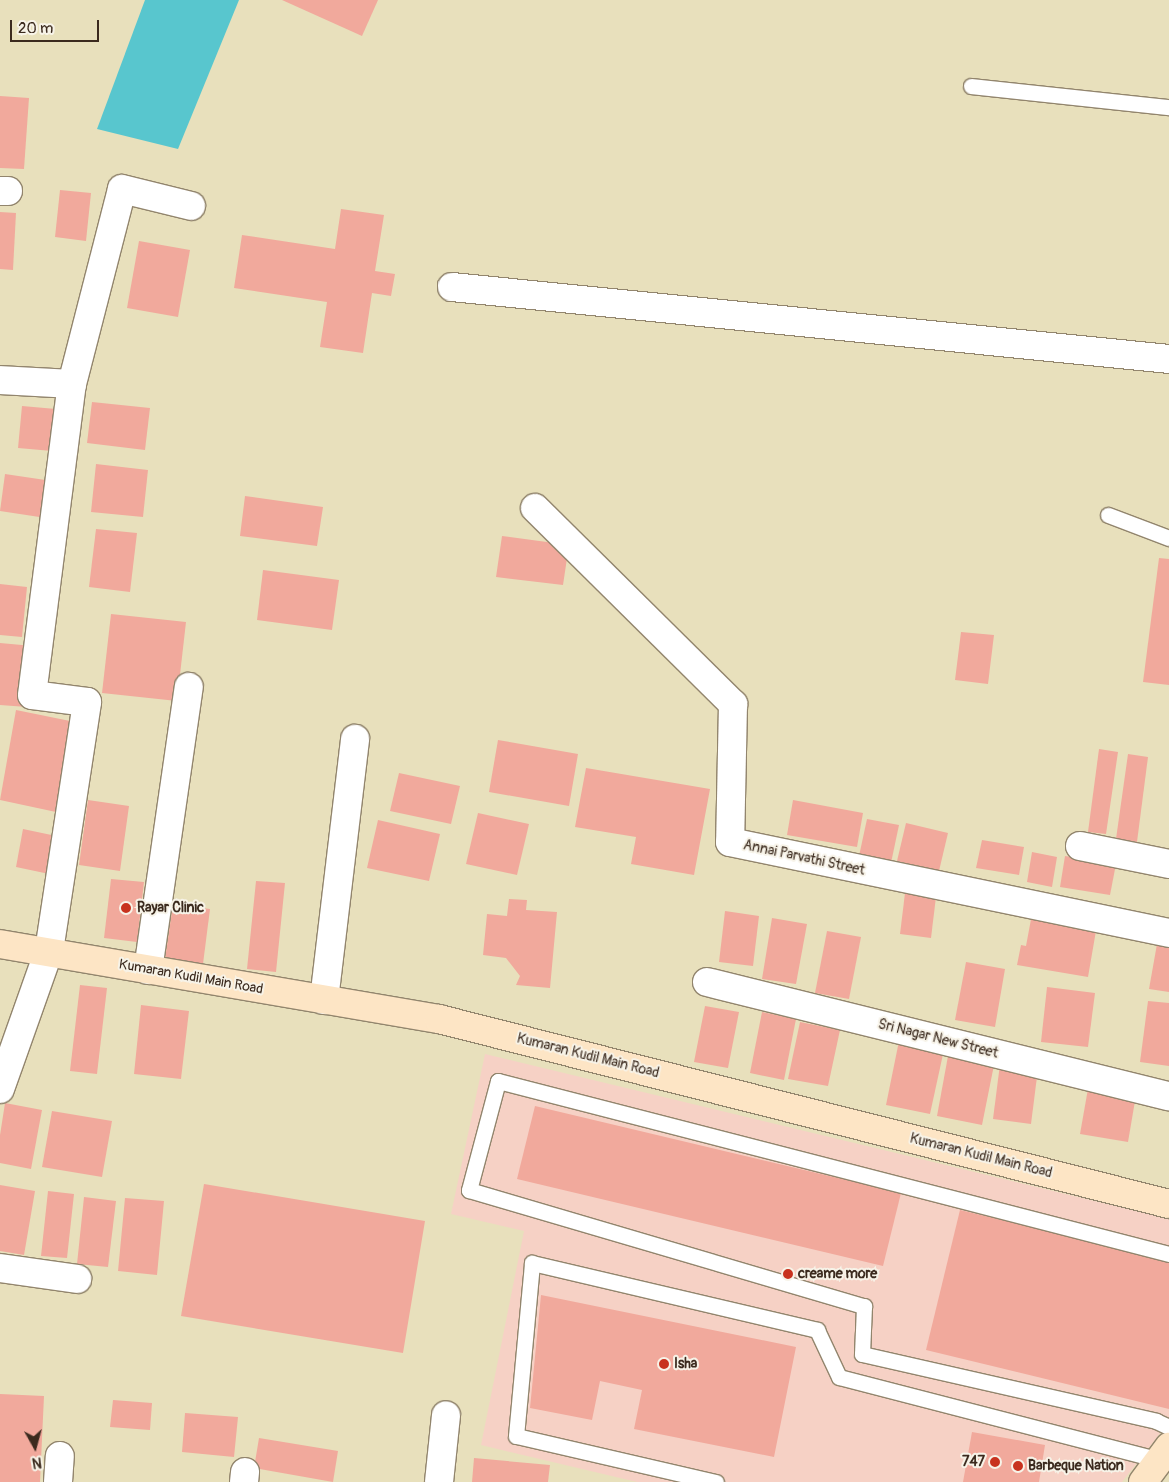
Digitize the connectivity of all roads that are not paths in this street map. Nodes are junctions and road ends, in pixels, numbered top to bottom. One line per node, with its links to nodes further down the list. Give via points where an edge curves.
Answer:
1 (971, 86): 2 (lane)
2 (1169, 107)
3 (191, 206): 7 (street, via 122,189)
4 (452, 287): 5 (street)
5 (1169, 360)
6 (0, 380): 7 (street)
7 (72, 384): 17 (street, via 32,694 87,702)
8 (535, 508): 15 (street, Annai Parvathi Street, via 733,704 730,842)
9 (1108, 515): 10 (lane)
10 (1169, 538)
11 (189, 687): 18 (street)
12 (355, 739): 20 (street)
13 (1080, 846): 14 (street)
14 (1169, 864)
15 (1169, 932)
16 (0, 944): 17 (street, Kumaran Kudil Main Road)
17 (49, 951): 18 (street, Kumaran Kudil Main Road); 21 (street)
18 (148, 970): 20 (street, Kumaran Kudil Main Road)
19 (707, 982): 22 (street, Sri Nagar New Street)
20 (324, 1000): 23 (street, Kumaran Kudil Main Road, via 439,1019 512,1036)
21 (0, 1089)
22 (1169, 1096)
23 (1169, 1204)
24 (1169, 1254): 28 (lane, via 498,1082 469,1190 864,1306 862,1354 1156,1421)
25 (0, 1268): 26 (street)
26 (77, 1280)
27 (446, 1415): 30 (street)
28 (1169, 1427)
29 (1164, 1454): 31 (lane, via 840,1377 817,1330 532,1263 516,1436); 32 (street)
30 (439, 1482)
31 (716, 1482)
32 (1143, 1482)

